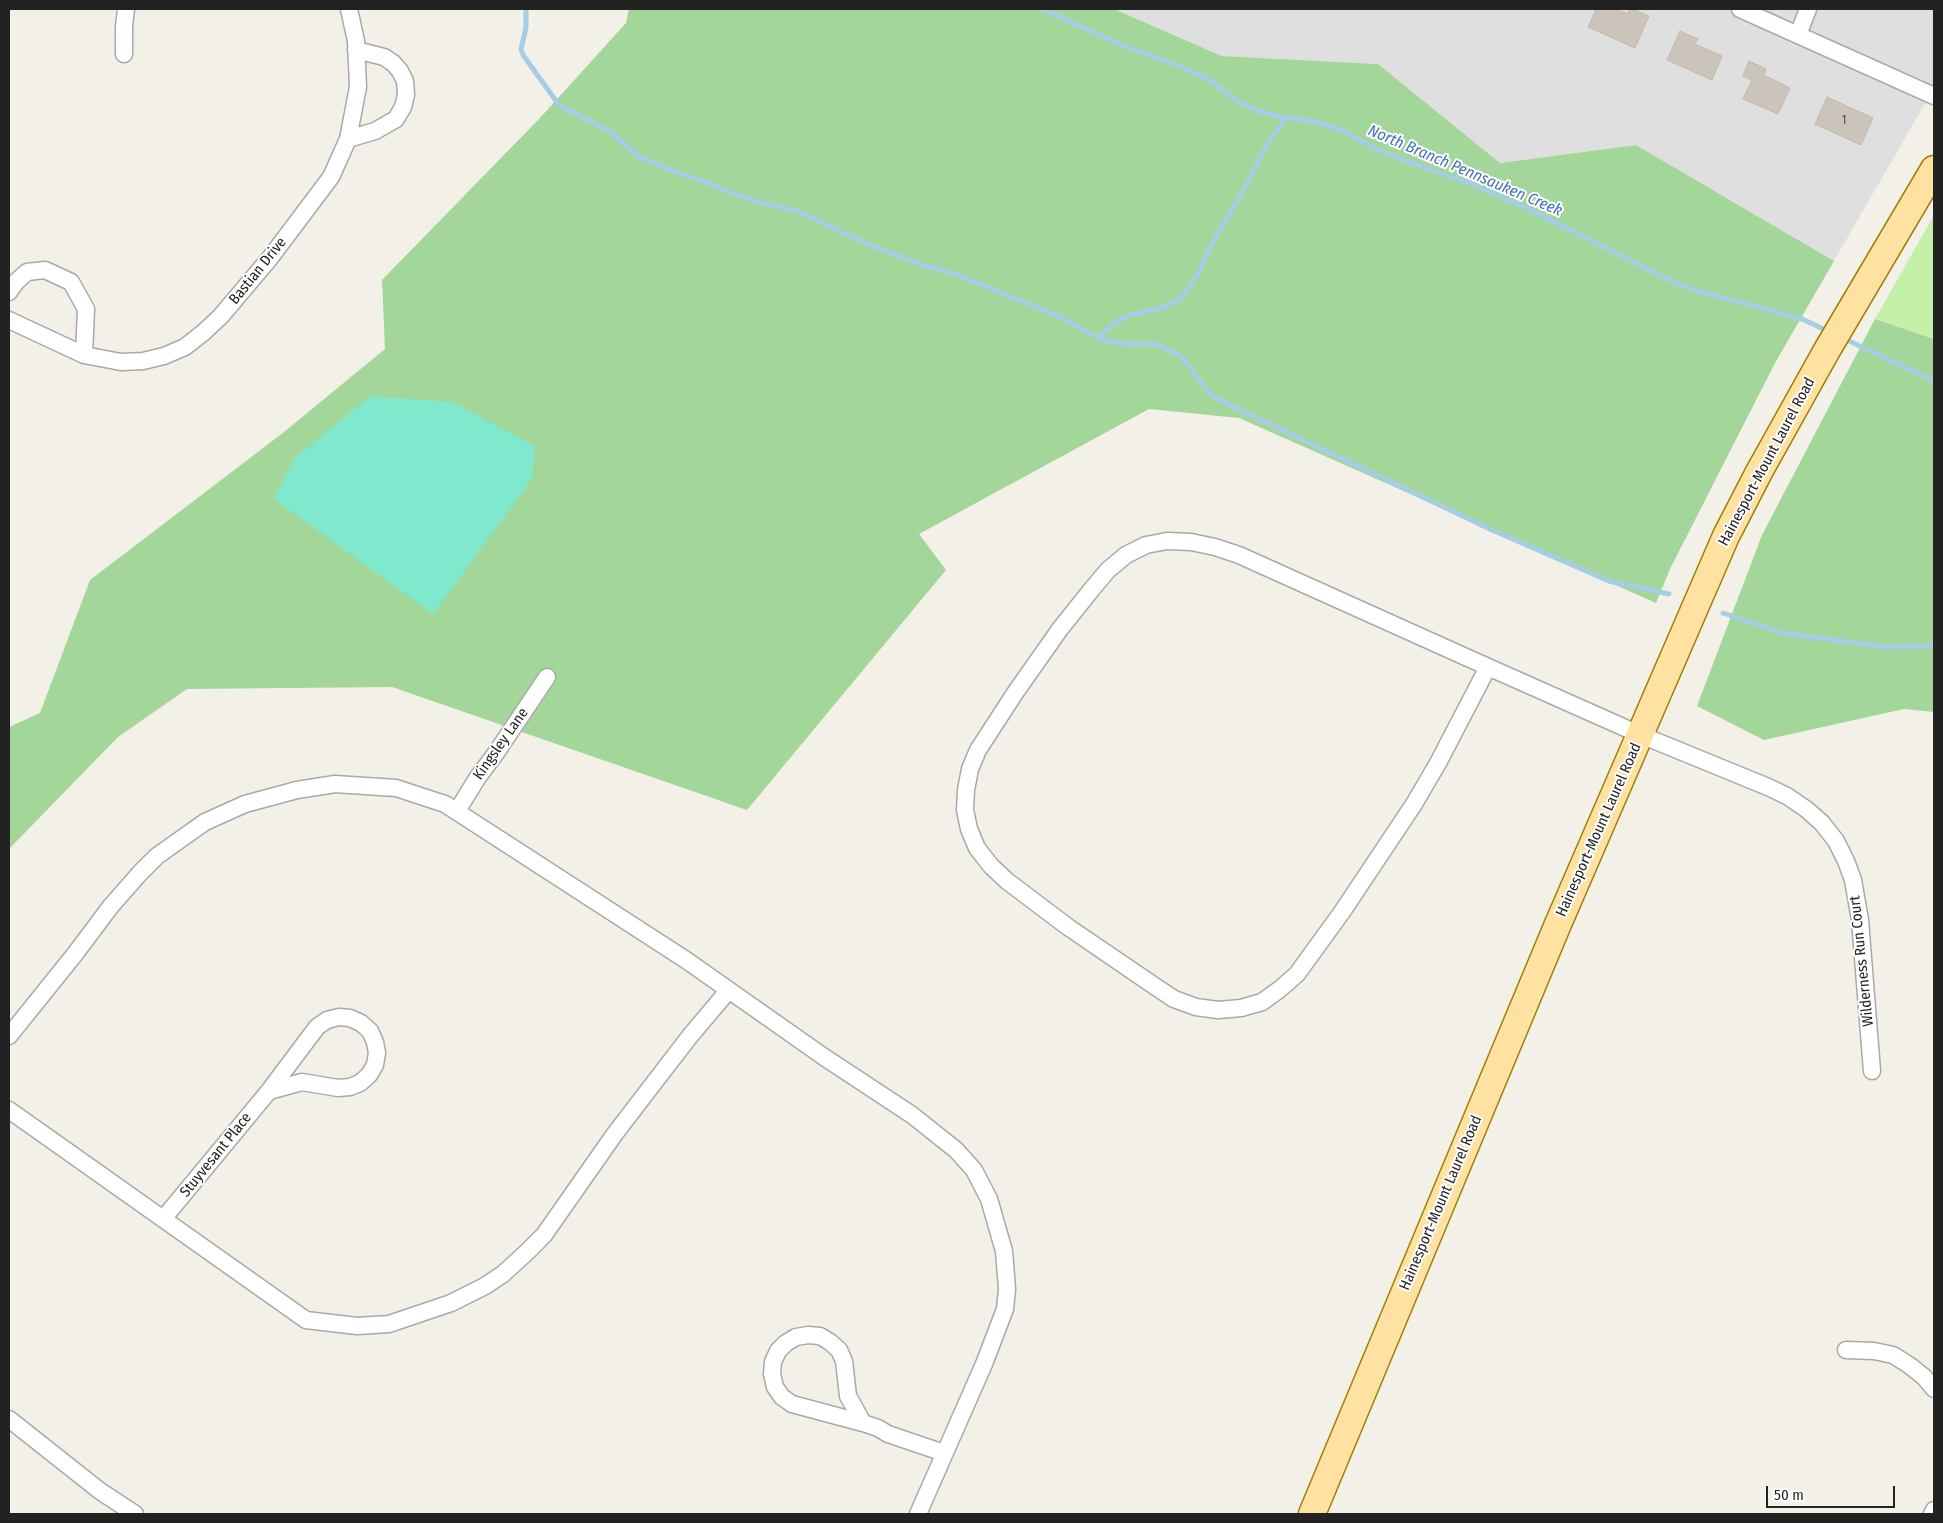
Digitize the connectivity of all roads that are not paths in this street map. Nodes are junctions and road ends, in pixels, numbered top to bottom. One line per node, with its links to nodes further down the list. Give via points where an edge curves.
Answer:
1 (126, 9): 7 (street)
2 (349, 9): 6 (street, Bastian Drive)
3 (1740, 9): 5 (street)
4 (1808, 9): 5 (street)
5 (1798, 34): 8 (street)
6 (356, 50): 9 (street, Bastian Drive, via 358,86); 9 (street, via 384,57 393,63 405,81 406,95 396,119 375,131)
7 (124, 54)
8 (1934, 96)
9 (348, 139): 13 (street, Bastian Drive, via 331,177 302,217 221,316 204,332 185,347 143,361 121,362)
10 (1934, 168): 16 (main road, Hainesport-Mount Laurel Road, via 1759,472 1726,536)
11 (9, 292): 13 (street, via 27,272 45,270 71,282 86,309)
12 (9, 320): 13 (street, Bastian Drive)
13 (84, 355)
14 (1488, 667): 14 (street, Wilderness Run Court, via 1215,547 1168,541 1146,545 1126,555 1108,570 1060,630 989,731 970,770 965,810 968,829 990,866 1007,881 1174,999 1218,1010 1248,1006 1268,998 1297,974 1342,912 1414,804); 16 (street, Wilderness Run Court)
15 (547, 677): 17 (street, Kingsley Lane)
16 (1641, 735): 20 (street, Wilderness Run Court, via 1787,796 1822,823 1836,841 1846,860 1857,901); 32 (main road, Hainesport-Mount Laurel Road, via 1547,951)
17 (456, 812): 18 (street, via 686,960); 19 (street, via 430,798 396,788 345,784 281,794 245,804 205,822 157,856 140,873)
18 (728, 991): 23 (street, via 614,1134 544,1235 498,1278 451,1303 389,1324 357,1326 311,1322); 28 (street, via 942,1138 971,1166 989,1199 1006,1262 1005,1309)
19 (9, 1036)
20 (1872, 1071)
21 (269, 1091): 21 (street, Stuyvesant Place, via 302,1082 338,1088 360,1083 375,1065 377,1053 370,1031 356,1021 338,1017 327,1020 317,1027); 23 (street, Stuyvesant Place)
22 (9, 1110): 23 (street)
23 (163, 1219)
24 (1846, 1350): 25 (street, via 1892,1355 1924,1377)
25 (1934, 1389)
26 (9, 1419): 30 (street, via 100,1491)
27 (863, 1423): 27 (street, via 848,1396 844,1361 830,1342 820,1336 796,1337 778,1351 772,1374 782,1397 792,1404); 28 (street)
28 (944, 1453): 31 (street)
29 (1934, 1510): 33 (street)
30 (136, 1514)
31 (918, 1514)
32 (1312, 1514)
33 (1932, 1514)

